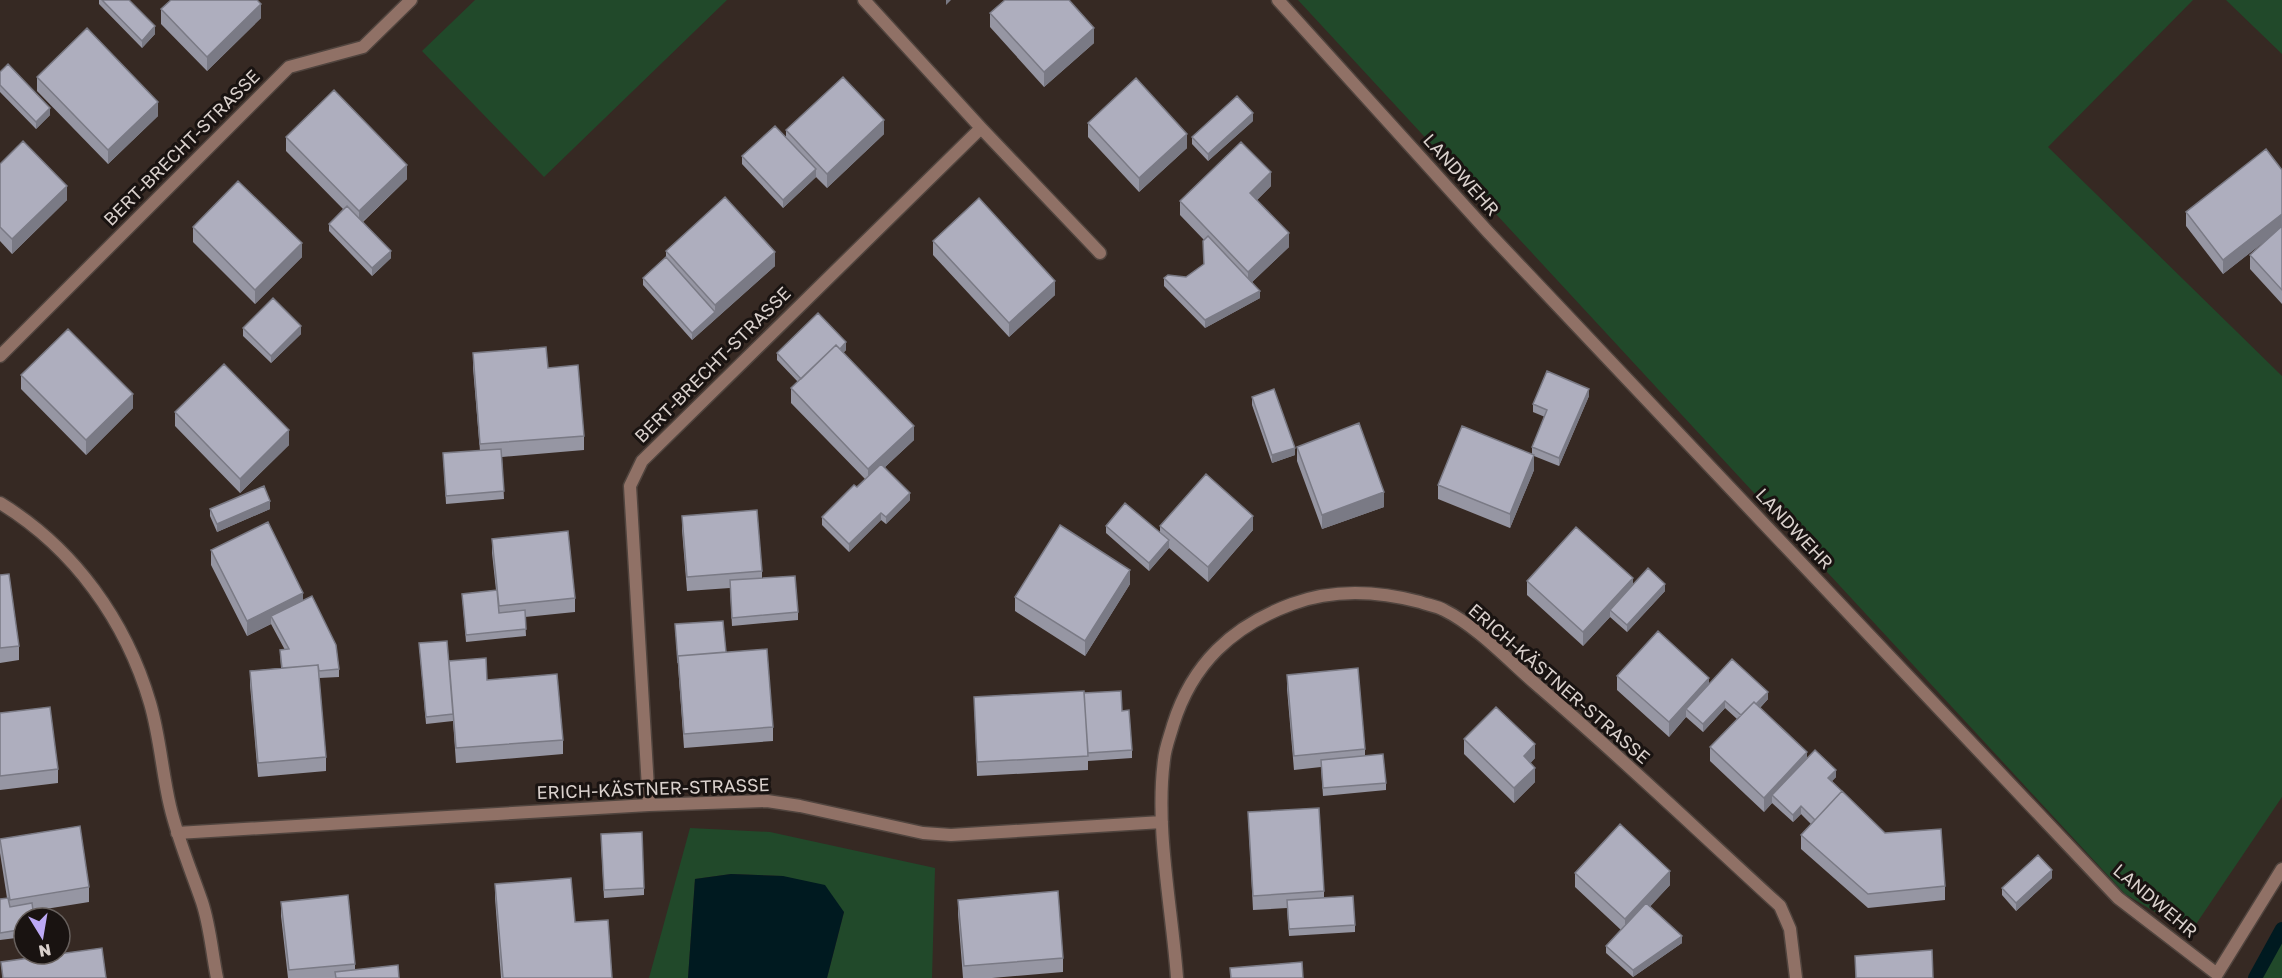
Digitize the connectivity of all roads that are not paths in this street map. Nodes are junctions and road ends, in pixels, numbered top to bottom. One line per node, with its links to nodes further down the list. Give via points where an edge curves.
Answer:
1 (411, 0): 6 (street, BERT-BRECHT-STRASSE, via 363,46 289,67)
2 (864, 0): 4 (street)
3 (1278, 0): 11 (street, LANDWEHR, via 1488,232 2118,898 2217,974)
4 (981, 128): 5 (street); 8 (street, BERT-BRECHT-STRASSE, via 700,402 638,469 630,486)
5 (1100, 253)
6 (0, 357)
7 (0, 503): 10 (street, via 58,547 83,575 122,633 150,705)
8 (649, 805): 9 (street, ERICH-KÄSTNER-STRASSE, via 767,801 923,833 951,835); 10 (street, ERICH-KÄSTNER-STRASSE)
9 (1162, 822): 13 (street, ERICH-KÄSTNER-STRASSE); 14 (street, ERICH-KÄSTNER-STRASSE, via 1164,757 1180,705 1218,646 1240,628 1307,598 1350,593 1410,600 1443,609 1466,624 1780,906 1790,928)
10 (177, 833): 12 (street, via 202,902)
11 (2282, 869)
12 (216, 978)
13 (1177, 978)
14 (1796, 978)

